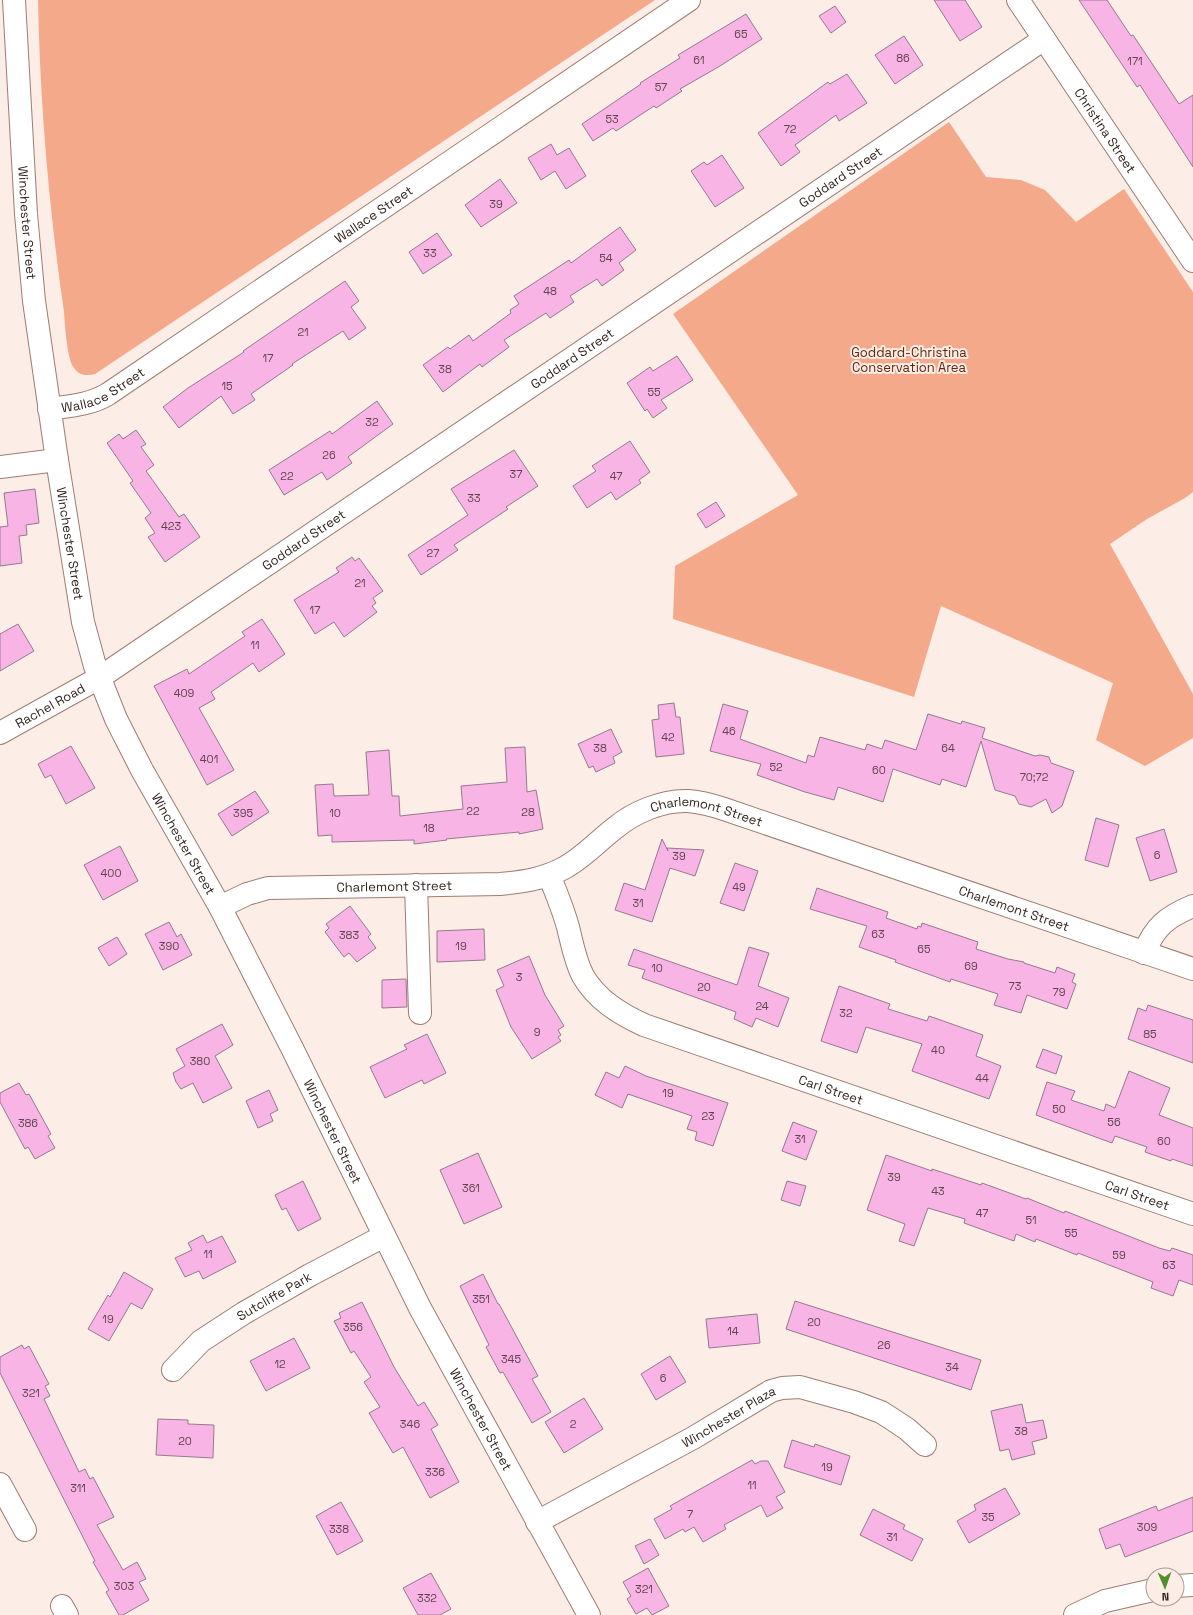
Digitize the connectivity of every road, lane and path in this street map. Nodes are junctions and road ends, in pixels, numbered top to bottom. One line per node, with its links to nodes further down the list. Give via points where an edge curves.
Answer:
1 (14, 0): 6 (street, Winchester Street, via 26,222)
2 (689, 0): 6 (street, Wallace Street, via 108,394 84,404)
3 (1018, 0): 4 (street, Christina Street)
4 (1044, 39): 5 (street, Christina Street); 9 (street, Goddard Street)
5 (1193, 261)
6 (49, 409): 7 (street, Winchester Street)
7 (57, 460): 8 (street); 9 (street, Winchester Street, via 83,622)
8 (0, 467)
9 (99, 678): 10 (street, Rachel Road); 14 (street, Winchester Street, via 117,722 142,770)
10 (0, 733)
11 (549, 875): 12 (street, Charlemont Street, via 516,883); 15 (street, Charlemont Street, via 565,868 633,816 669,803 694,802 724,809); 18 (street, Carl Street, via 583,975 595,992 626,1017)
12 (416, 885): 14 (street, Charlemont Street, via 268,888 247,894); 17 (street)
13 (1193, 906): 15 (street, via 1169,918 1157,928)
14 (220, 907): 19 (street, Winchester Street)
15 (1144, 952): 16 (street, Charlemont Street)
16 (1193, 969)
17 (420, 1013)
18 (1193, 1214)
19 (384, 1236): 20 (street, Sutcliffe Park, via 244,1313 201,1341); 23 (street, Winchester Street, via 420,1308)
20 (173, 1370)
21 (925, 1445): 23 (street, Winchester Plaza, via 881,1412 808,1389 782,1388 771,1391 693,1438)
22 (0, 1484): 24 (street)
23 (537, 1522): 26 (street, Winchester Street)
24 (25, 1530)
25 (1145, 1592): 27 (street, via 1105,1601)
26 (589, 1615)
27 (1075, 1615)

